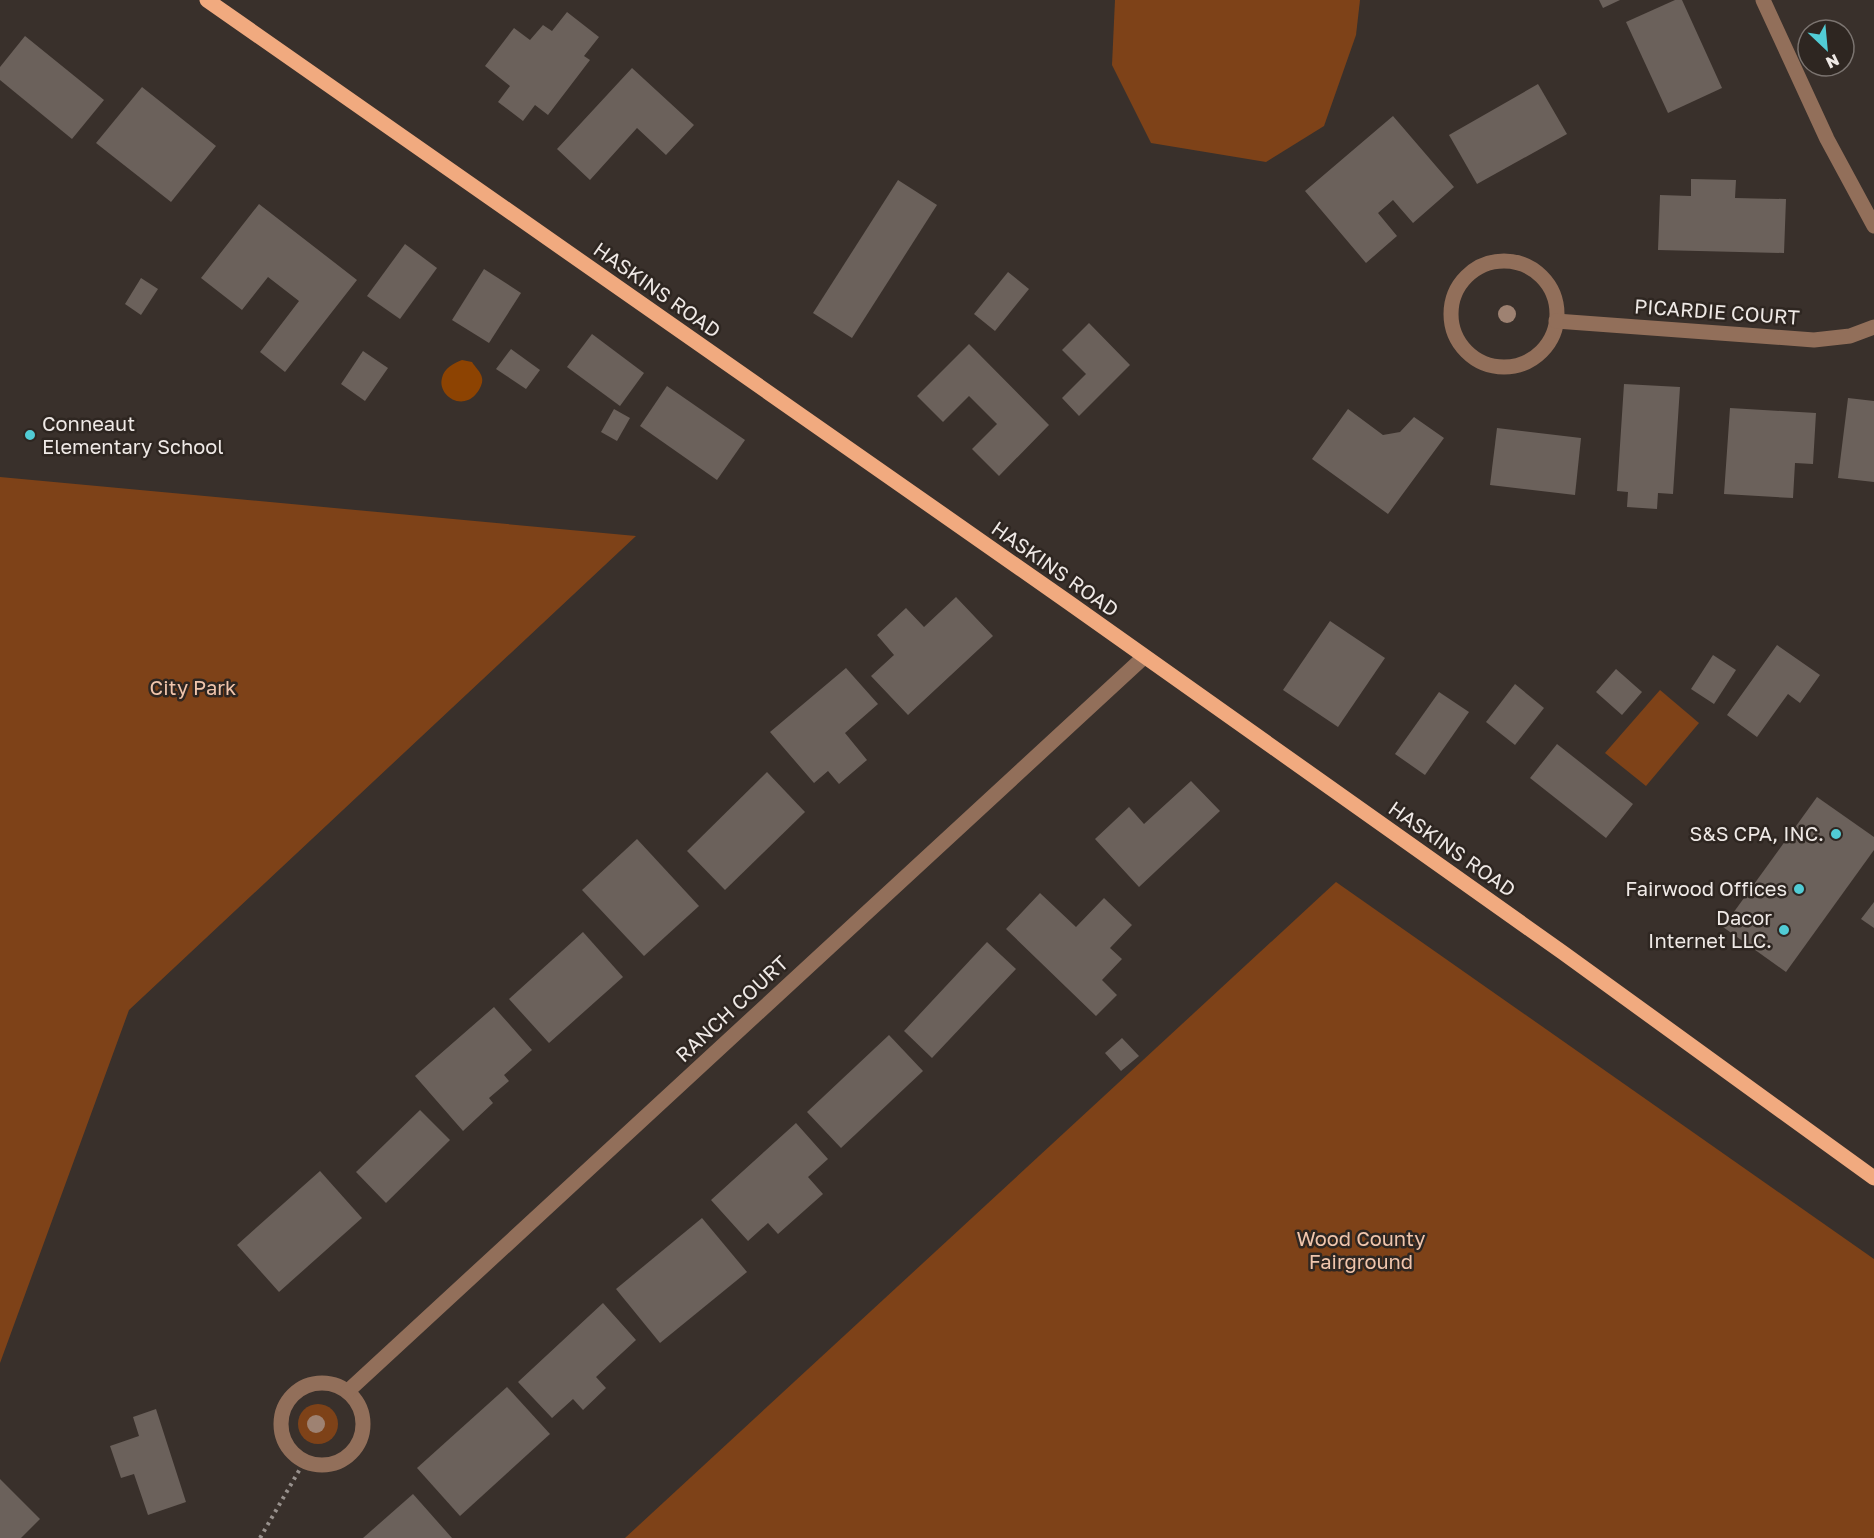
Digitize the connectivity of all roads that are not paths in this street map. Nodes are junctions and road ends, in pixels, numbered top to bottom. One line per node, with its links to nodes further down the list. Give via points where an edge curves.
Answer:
1 (207, 0): 6 (main road, HASKINS ROAD)
2 (1763, 0): 3 (street, via 1827,139)
3 (1874, 226)
4 (1556, 321): 4 (street, via 1556,304 1540,275 1509,261 1486,264 1463,279 1450,311 1452,329 1460,345 1489,365 1507,367 1525,363 1540,353 1551,339); 5 (street, PICARDIE COURT, via 1814,340 1850,336)
5 (1874, 327)
6 (1144, 657): 7 (main road, HASKINS ROAD); 8 (street, RANCH COURT)
7 (1874, 1178)
8 (348, 1391): 8 (street, via 362,1414 364,1427 357,1446 343,1460 330,1465 304,1462 293,1454 280,1429 286,1402 308,1384 336,1384)

